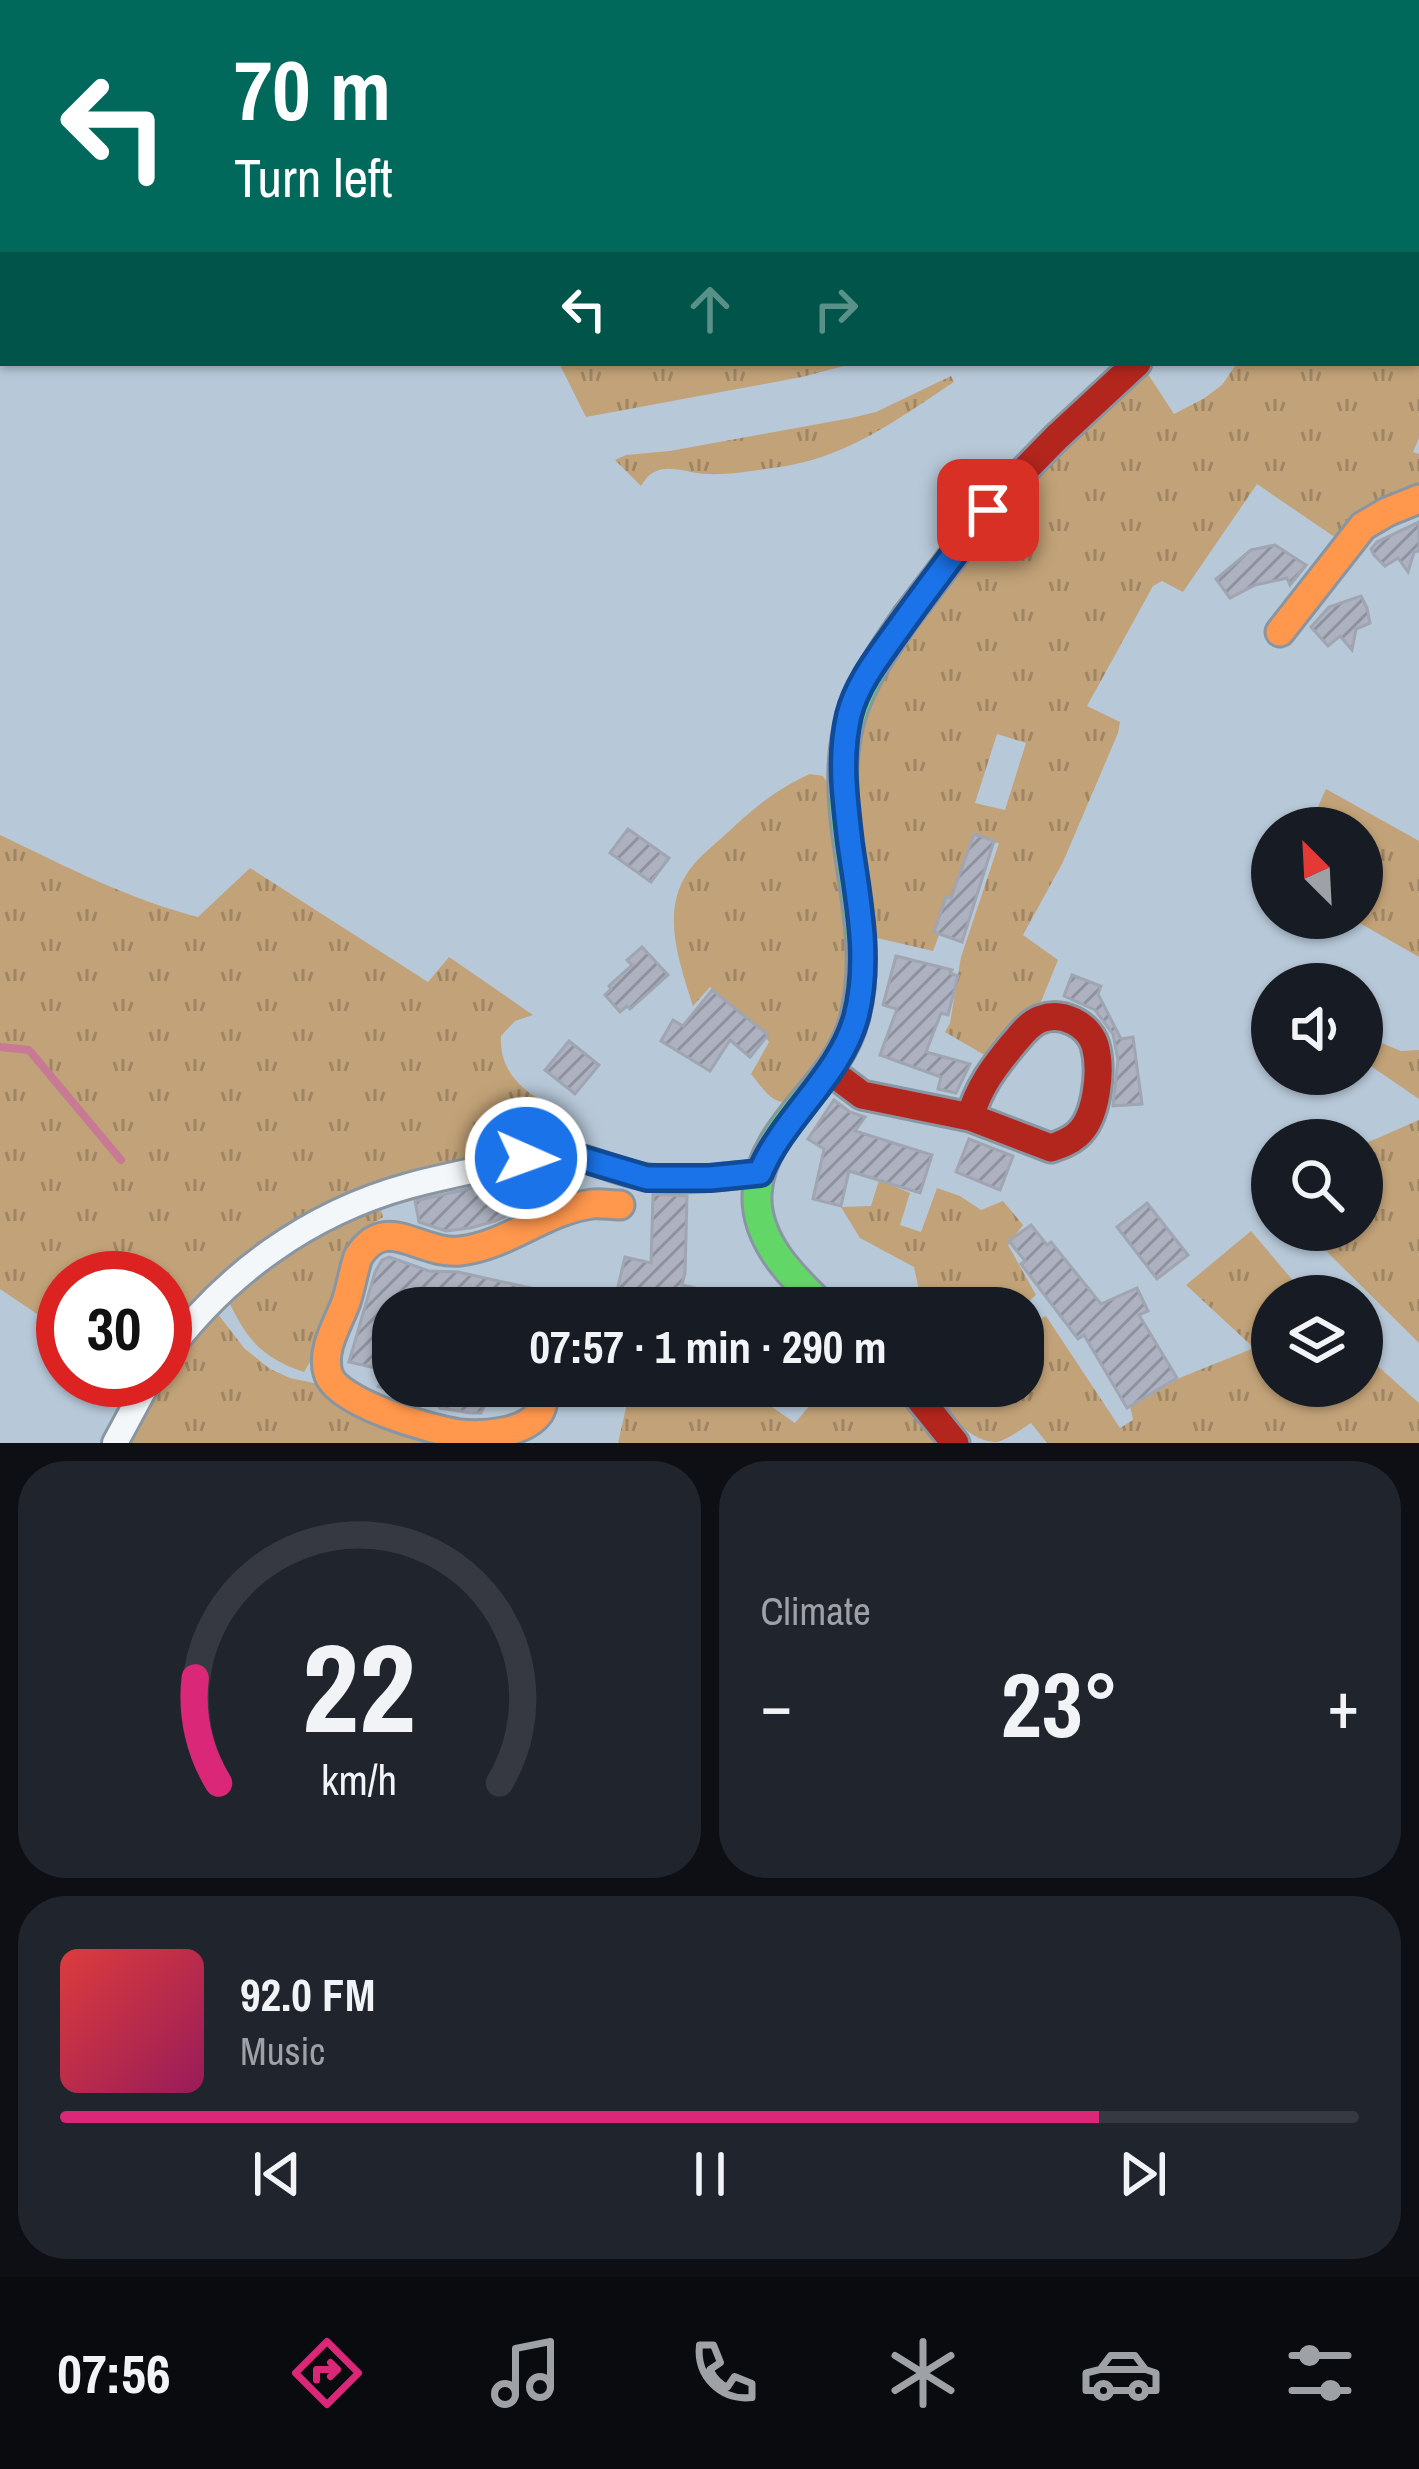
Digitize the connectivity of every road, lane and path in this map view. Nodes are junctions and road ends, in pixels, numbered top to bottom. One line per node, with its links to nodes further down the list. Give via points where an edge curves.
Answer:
1 (1134, 366): 4 (street, via 1010,484 856,694 843,788 862,973 855,1019)
2 (1419, 499): 3 (street, via 1363,526)
3 (1280, 632)
4 (830, 1071): 5 (street, via 862,1095); 6 (street)
5 (970, 1117): 5 (street, via 1051,1148 1071,1140 1093,1106 1093,1040 1064,1017 1034,1022 979,1085)
6 (760, 1173): 8 (street, via 760,1224); 9 (street, via 647,1178 554,1154 409,1186 330,1215 258,1259)
7 (620, 1205): 10 (street, via 589,1204 466,1250 427,1249 388,1235 362,1249 327,1374)
8 (802, 1287)
9 (192, 1321)
10 (372, 1406)
11 (134, 1407): 15 (street)
12 (373, 1407): 13 (street, via 460,1434 532,1420)
13 (542, 1407)
14 (925, 1407): 16 (street)
15 (115, 1443)
16 (955, 1443)

